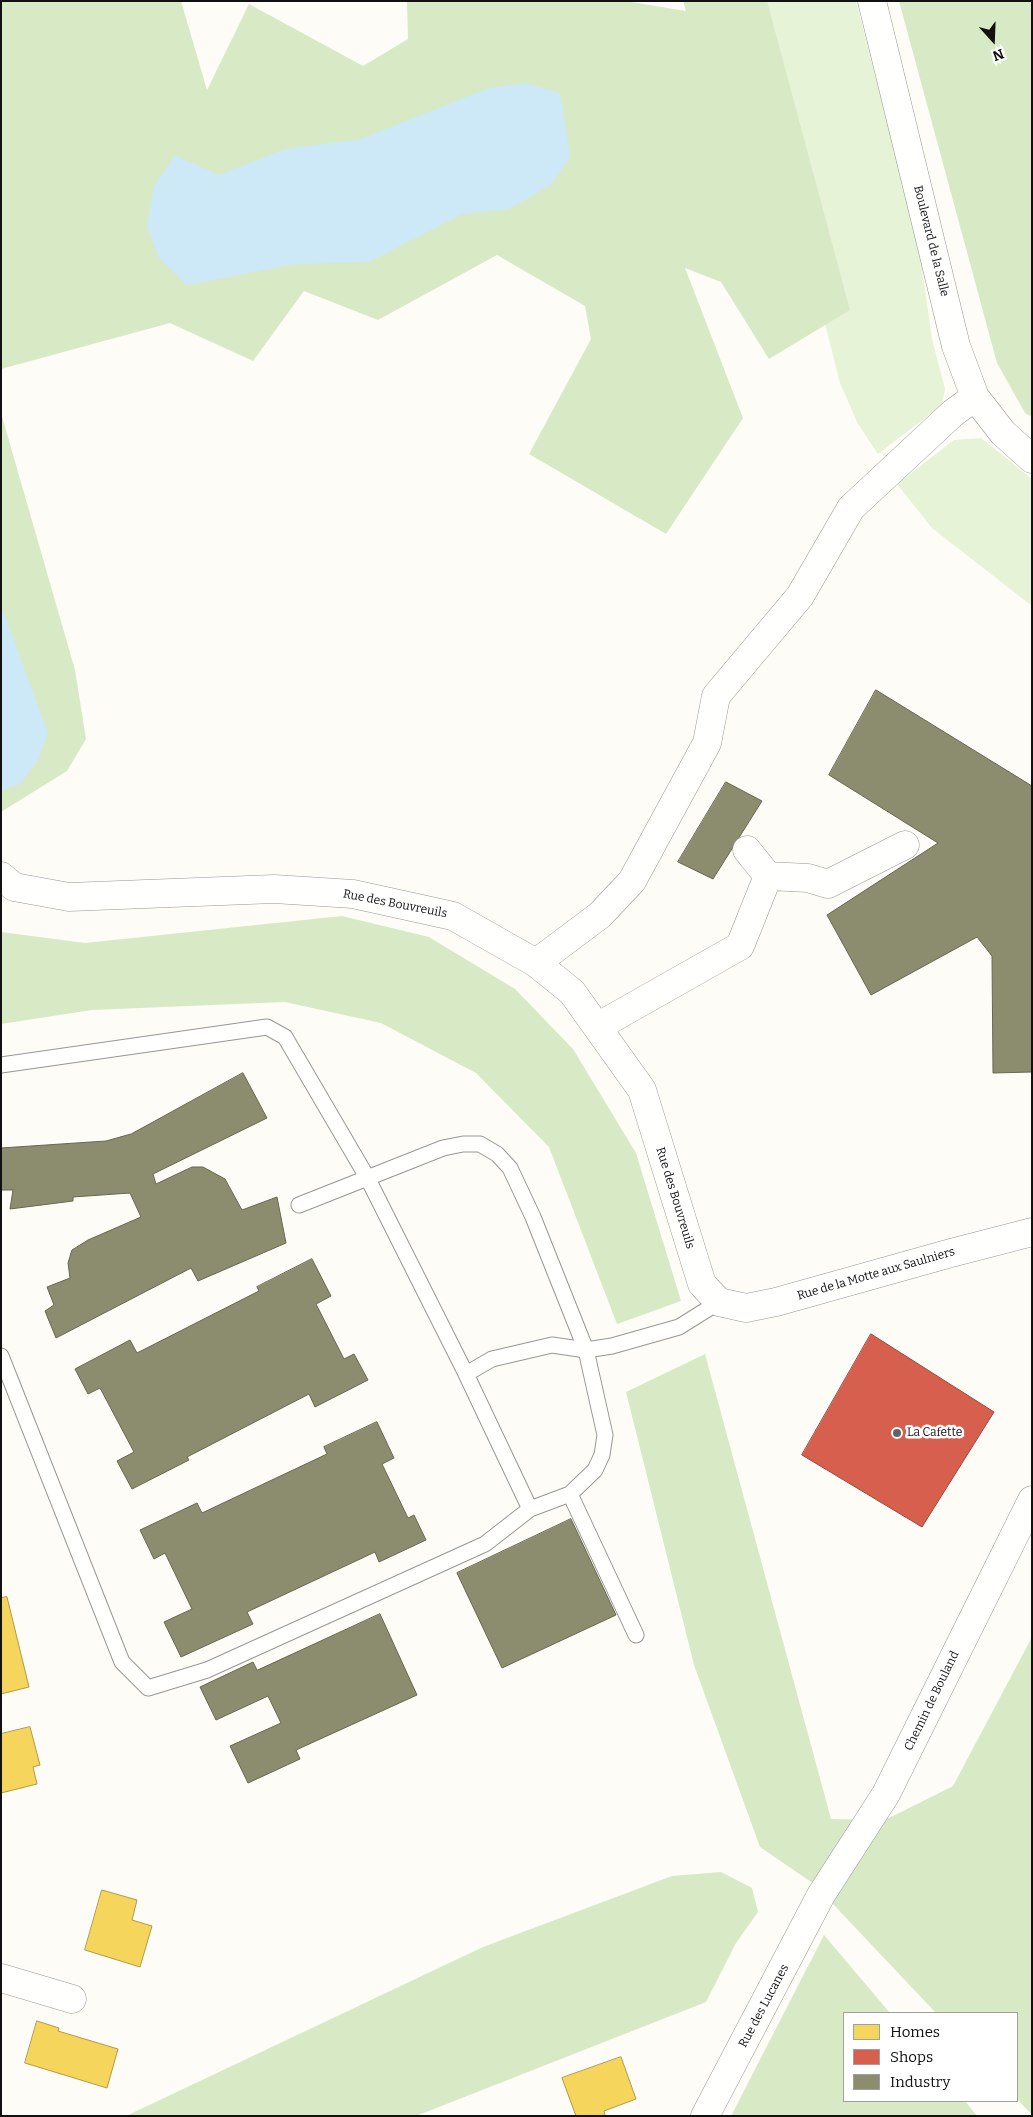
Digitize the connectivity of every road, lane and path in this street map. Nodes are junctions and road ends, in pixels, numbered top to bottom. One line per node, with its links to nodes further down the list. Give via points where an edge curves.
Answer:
1 (872, 1): 2 (street, Boulevard de la Salle, via 956,346)
2 (975, 397): 3 (street, Boulevard de la Salle, via 1003,433); 8 (street, via 952,413 851,508 800,596 716,696 707,742 632,881 600,914)
3 (1032, 459)
4 (904, 845): 7 (street, via 828,884 808,878)
5 (747, 850): 7 (street)
6 (1, 876): 8 (street, Rue des Bouvreuils, via 14,886 69,897 274,889 353,894 453,916)
7 (768, 876): 9 (street, via 740,946)
8 (536, 963): 9 (street, Rue des Bouvreuils, via 572,992)
9 (597, 1027): 14 (street, Rue des Bouvreuils, via 642,1090 702,1284)
10 (1, 1065): 11 (lane, via 267,1028 285,1037)
11 (367, 1177): 12 (lane); 15 (lane, via 442,1148 463,1144 480,1144 497,1154 510,1168 534,1217); 17 (lane)
12 (298, 1205)
13 (1032, 1232): 14 (street, Rue de la Motte aux Saulniers, via 776,1302 746,1308)
14 (719, 1302): 15 (lane, via 679,1327)
15 (586, 1350): 17 (lane, via 552,1345 492,1359); 18 (lane, via 605,1435 602,1455 595,1470)
16 (1, 1356): 20 (lane, via 122,1662 148,1688 207,1670 485,1544)
17 (466, 1374): 20 (lane)
18 (570, 1494): 20 (lane); 21 (lane)
19 (1032, 1500): 22 (street, Chemin de Bouland, via 886,1794)
20 (530, 1510)
21 (636, 1635)
22 (821, 1895): 25 (street, Rue des Lucanes)
23 (1, 1978): 24 (street)
24 (72, 2000)
25 (705, 2116)

